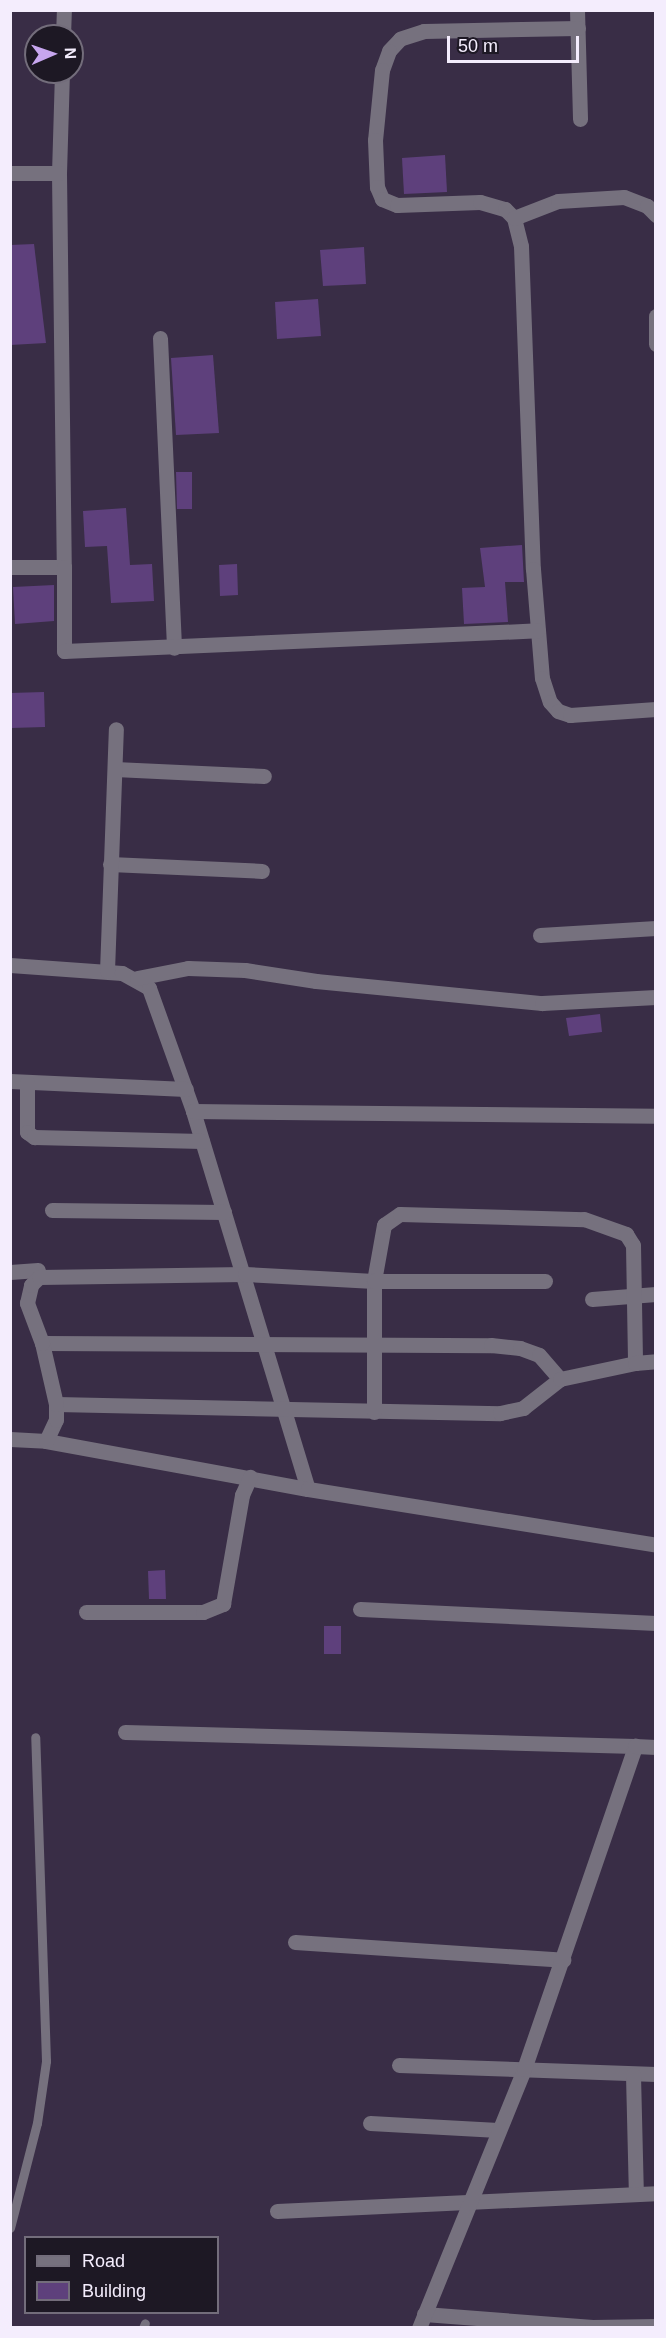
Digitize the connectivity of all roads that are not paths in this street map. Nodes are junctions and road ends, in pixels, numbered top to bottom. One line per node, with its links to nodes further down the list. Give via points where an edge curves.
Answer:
1 (577, 10): 2 (street)
2 (578, 28): 4 (street); 8 (street, via 412,33 399,39 389,51 382,70 375,140 377,187 382,199 397,205 493,203)
3 (62, 84): 6 (street)
4 (579, 119)
5 (10, 173): 6 (street)
6 (59, 173): 13 (street)
7 (656, 215): 8 (street, via 647,206 624,197 558,201)
8 (514, 218): 14 (street, via 521,246)
9 (656, 316): 11 (street)
10 (160, 338): 15 (street)
11 (656, 344)
12 (10, 567): 13 (street)
13 (64, 567): 15 (street, via 64,651)
14 (538, 630): 15 (street); 16 (street, via 542,678 549,702 558,711 570,715)
15 (174, 648)
16 (656, 709)
17 (116, 729): 18 (street)
18 (115, 769): 19 (street); 20 (street)
19 (264, 776)
20 (110, 864): 21 (street); 25 (street)
21 (262, 871)
22 (656, 928): 23 (street)
23 (540, 935)
24 (10, 965): 25 (street)
25 (107, 971): 26 (street)
26 (136, 978): 27 (street, via 188,968 245,969 316,981 542,1004); 30 (street, via 149,988)
27 (656, 997)
28 (10, 1081): 29 (street)
29 (27, 1082): 30 (street); 33 (street, via 27,1132 34,1137)
30 (186, 1089): 31 (street)
31 (193, 1111): 32 (street); 33 (street)
32 (656, 1116)
33 (202, 1141): 35 (street)
34 (52, 1210): 35 (street)
35 (224, 1212): 38 (street)
36 (38, 1270): 37 (street)
37 (10, 1272)
38 (245, 1274): 39 (street); 44 (street, via 39,1276 31,1285 27,1303); 45 (street)
39 (374, 1281): 40 (street); 42 (street, via 380,1234 393,1216 410,1212 554,1217 584,1219 626,1234 633,1245); 46 (street)
40 (544, 1281)
41 (656, 1294): 42 (street)
42 (633, 1296): 43 (street); 48 (street)
43 (592, 1299)
44 (42, 1343): 45 (street); 50 (street)
45 (264, 1343): 46 (street); 51 (street)
46 (375, 1343): 49 (street, via 520,1348 539,1355); 52 (street)
47 (656, 1361): 48 (street)
48 (635, 1363): 49 (street)
49 (560, 1379): 52 (street, via 512,1412)
50 (56, 1404): 51 (street); 54 (street, via 56,1420)
51 (284, 1410): 52 (street); 56 (street)
52 (374, 1412)
53 (10, 1439): 54 (street)
54 (46, 1441): 55 (street)
55 (250, 1477): 56 (street); 59 (street, via 242,1495 223,1604 203,1612)
56 (308, 1489): 57 (street)
57 (656, 1545)
58 (360, 1610): 60 (street)
59 (86, 1612)
60 (656, 1623)
61 (125, 1732): 63 (street)
62 (35, 1737): 77 (lane, via 46,2061 37,2123)
63 (635, 1746): 64 (street); 66 (street)
64 (656, 1747)
65 (295, 1942): 66 (street)
66 (563, 1960): 68 (street)
67 (399, 2065): 68 (street)
68 (524, 2069): 70 (street); 72 (street)
69 (656, 2074): 70 (street)
70 (633, 2075): 74 (street)
71 (369, 2123): 72 (street)
72 (498, 2130): 75 (street)
73 (656, 2193): 74 (street)
74 (636, 2194): 75 (street)
75 (467, 2201): 76 (street); 78 (street)
76 (277, 2211)
77 (10, 2228)
78 (422, 2321): 79 (street)
79 (656, 2326)

